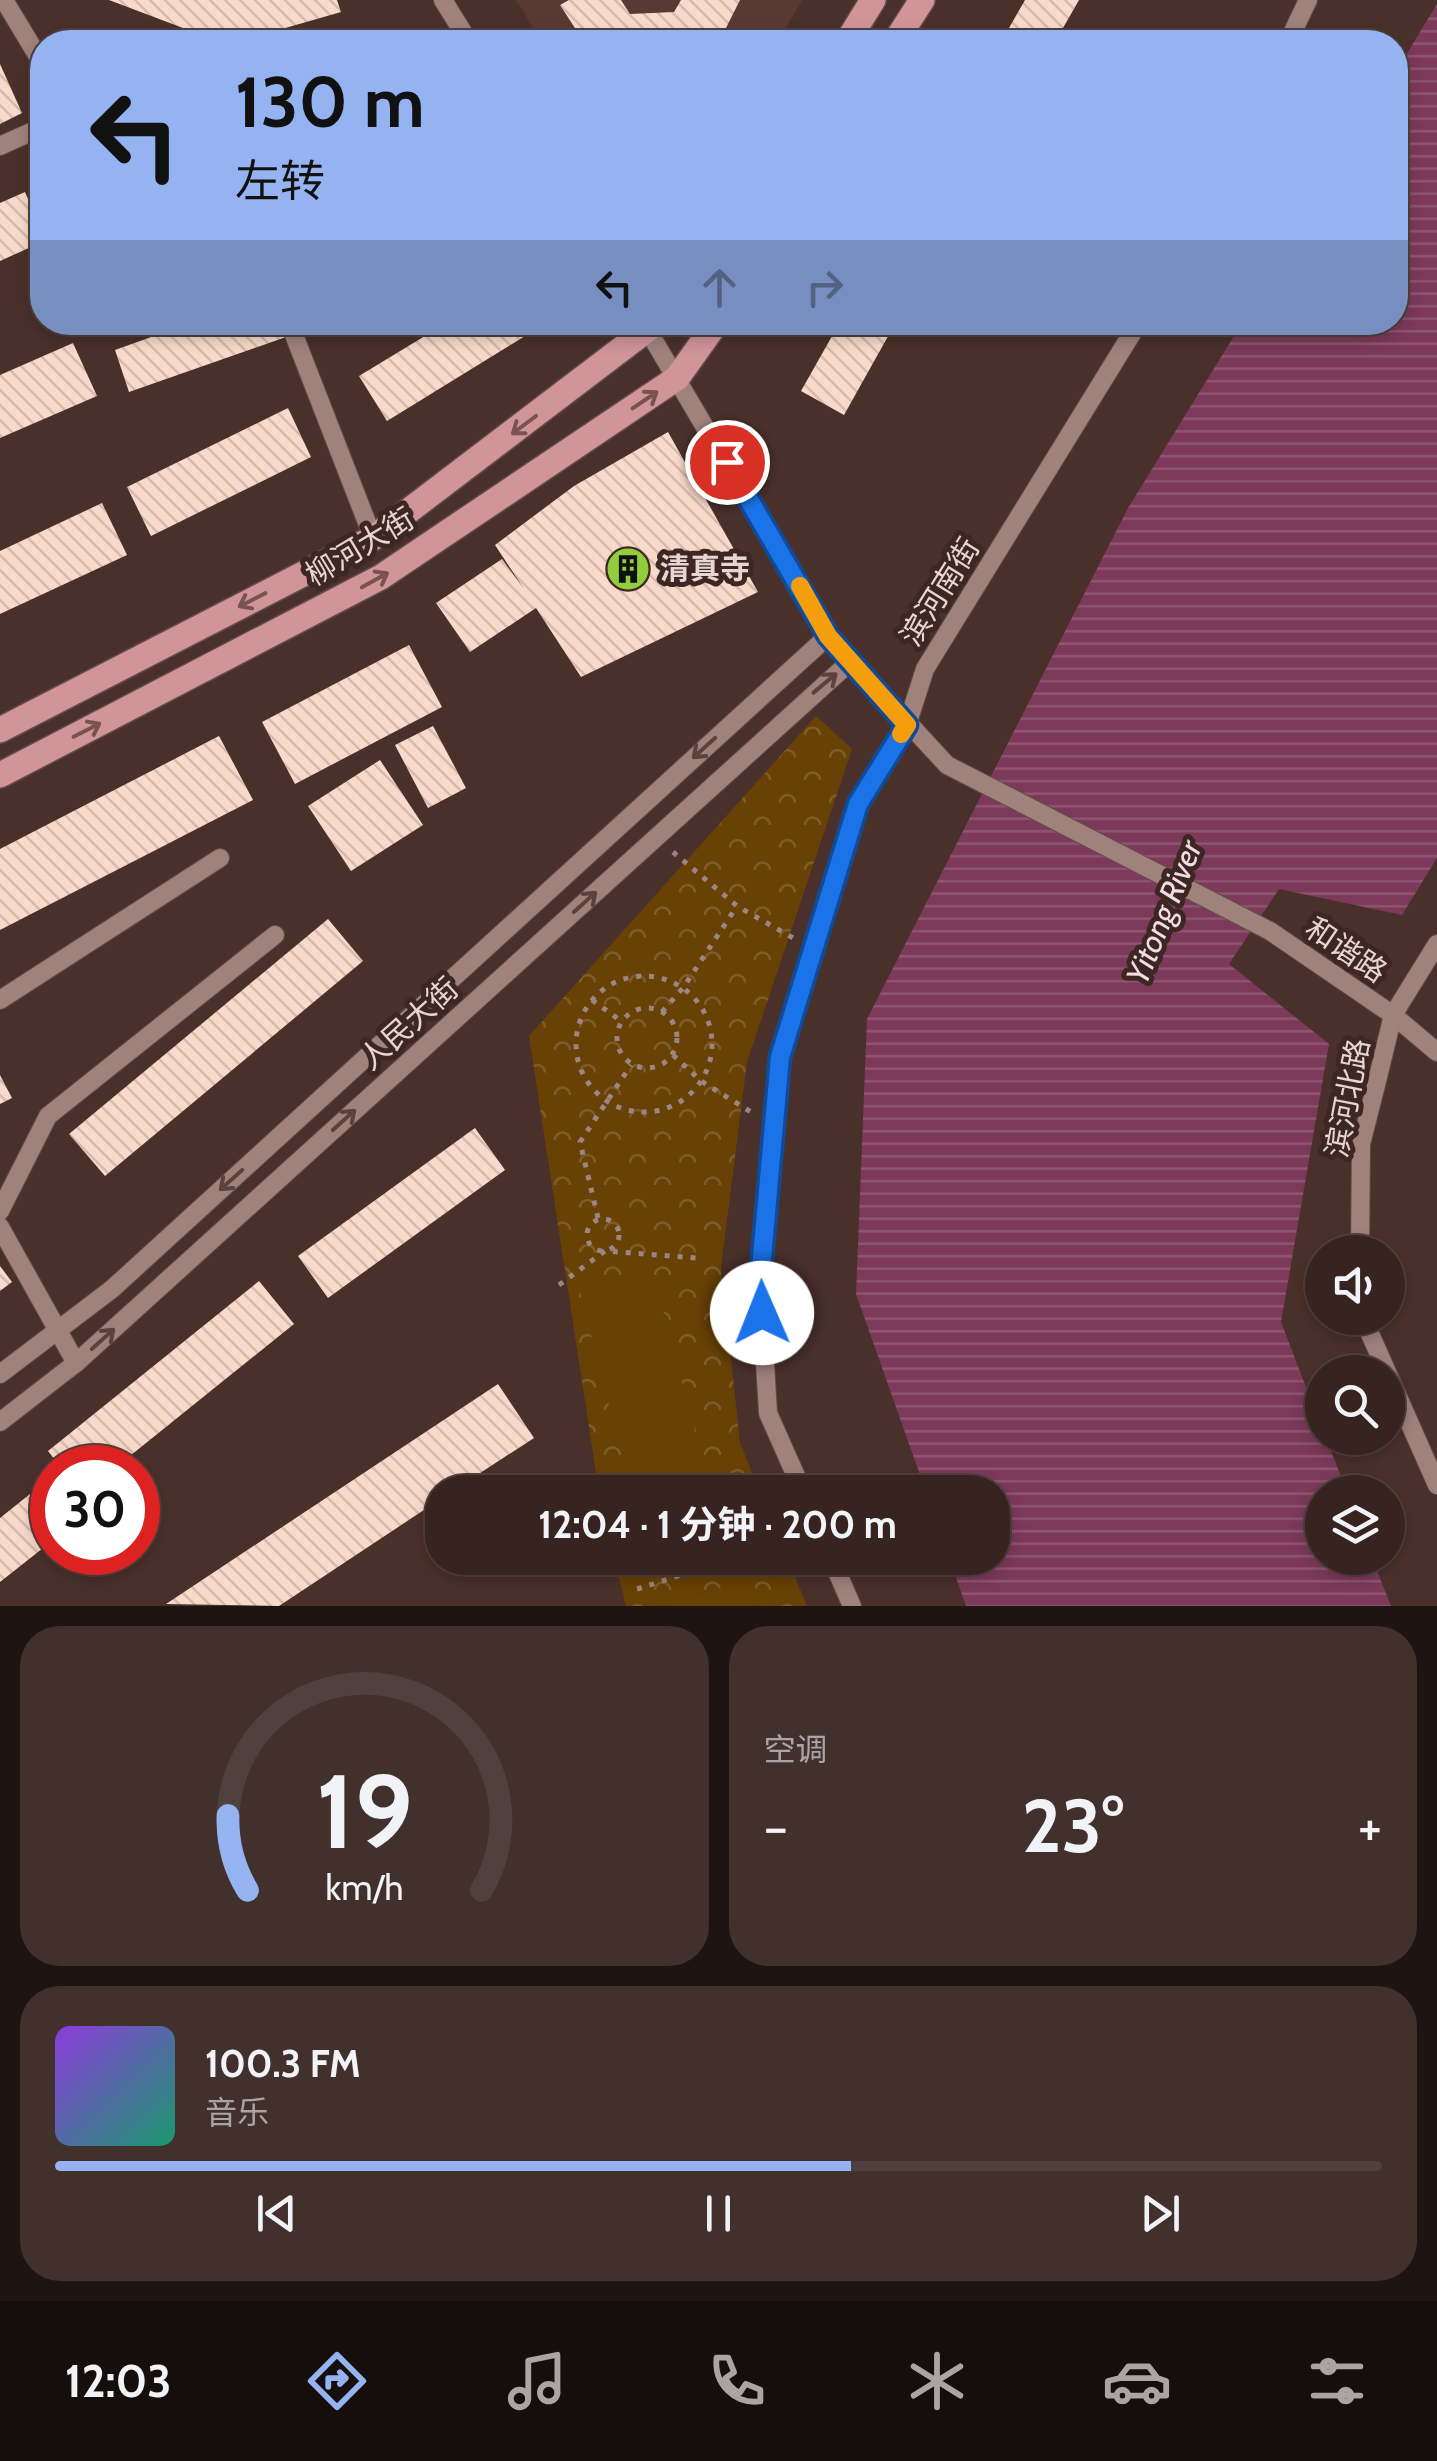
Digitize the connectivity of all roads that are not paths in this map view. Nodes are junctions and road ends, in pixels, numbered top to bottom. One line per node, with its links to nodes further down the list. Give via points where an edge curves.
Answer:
1 (4, 0): 10 (street)
2 (443, 0): 6 (street)
3 (873, 0): 7 (main road)
4 (922, 0): 8 (main road)
5 (1308, 0): 9 (street)
6 (462, 30)
7 (854, 30)
8 (903, 30)
9 (1294, 30)
10 (30, 43)
11 (30, 132): 12 (street)
12 (0, 146)
13 (294, 335): 19 (street)
14 (636, 335): 19 (main road, 柳河大街, one-way to 19)
15 (654, 335): 18 (street, 和谐路)
16 (708, 335): 18 (main road, 柳河大街)
17 (1130, 335): 22 (street, 滨河南街, via 925,669)
18 (677, 378): 20 (street, 和谐路); 24 (main road, 柳河大街, one-way to 18, via 381,577)
19 (373, 538): 23 (main road, 柳河大街, one-way to 23)
20 (828, 636): 21 (street, 和谐路); 34 (street, 人民大街, one-way to 34, via 112,1289)
21 (851, 661): 22 (street, 和谐路); 36 (street, 人民大街, one-way to 21)
22 (907, 725): 29 (street, 和谐路, via 947,765 1270,932); 39 (street, 滨河南街, via 858,804 780,1057 760,1280 768,1413)
23 (0, 730)
24 (0, 775)
25 (220, 858): 28 (street)
26 (275, 935): 31 (street, via 48,1116)
27 (1437, 944): 29 (street, 滨河北路)
28 (0, 1000)
29 (1393, 1015): 30 (street, 和谐路); 33 (street, 滨河北路, via 1361,1144)
30 (1437, 1052)
31 (0, 1210)
32 (0, 1227): 34 (street)
33 (1360, 1235)
34 (57, 1330): 36 (street); 37 (street, 人民大街)
35 (1371, 1335): 40 (street)
36 (76, 1363): 38 (street, 人民大街)
37 (0, 1374)
38 (0, 1422)
39 (795, 1475)
40 (1437, 1485)
41 (838, 1575): 42 (street)
42 (852, 1606)

